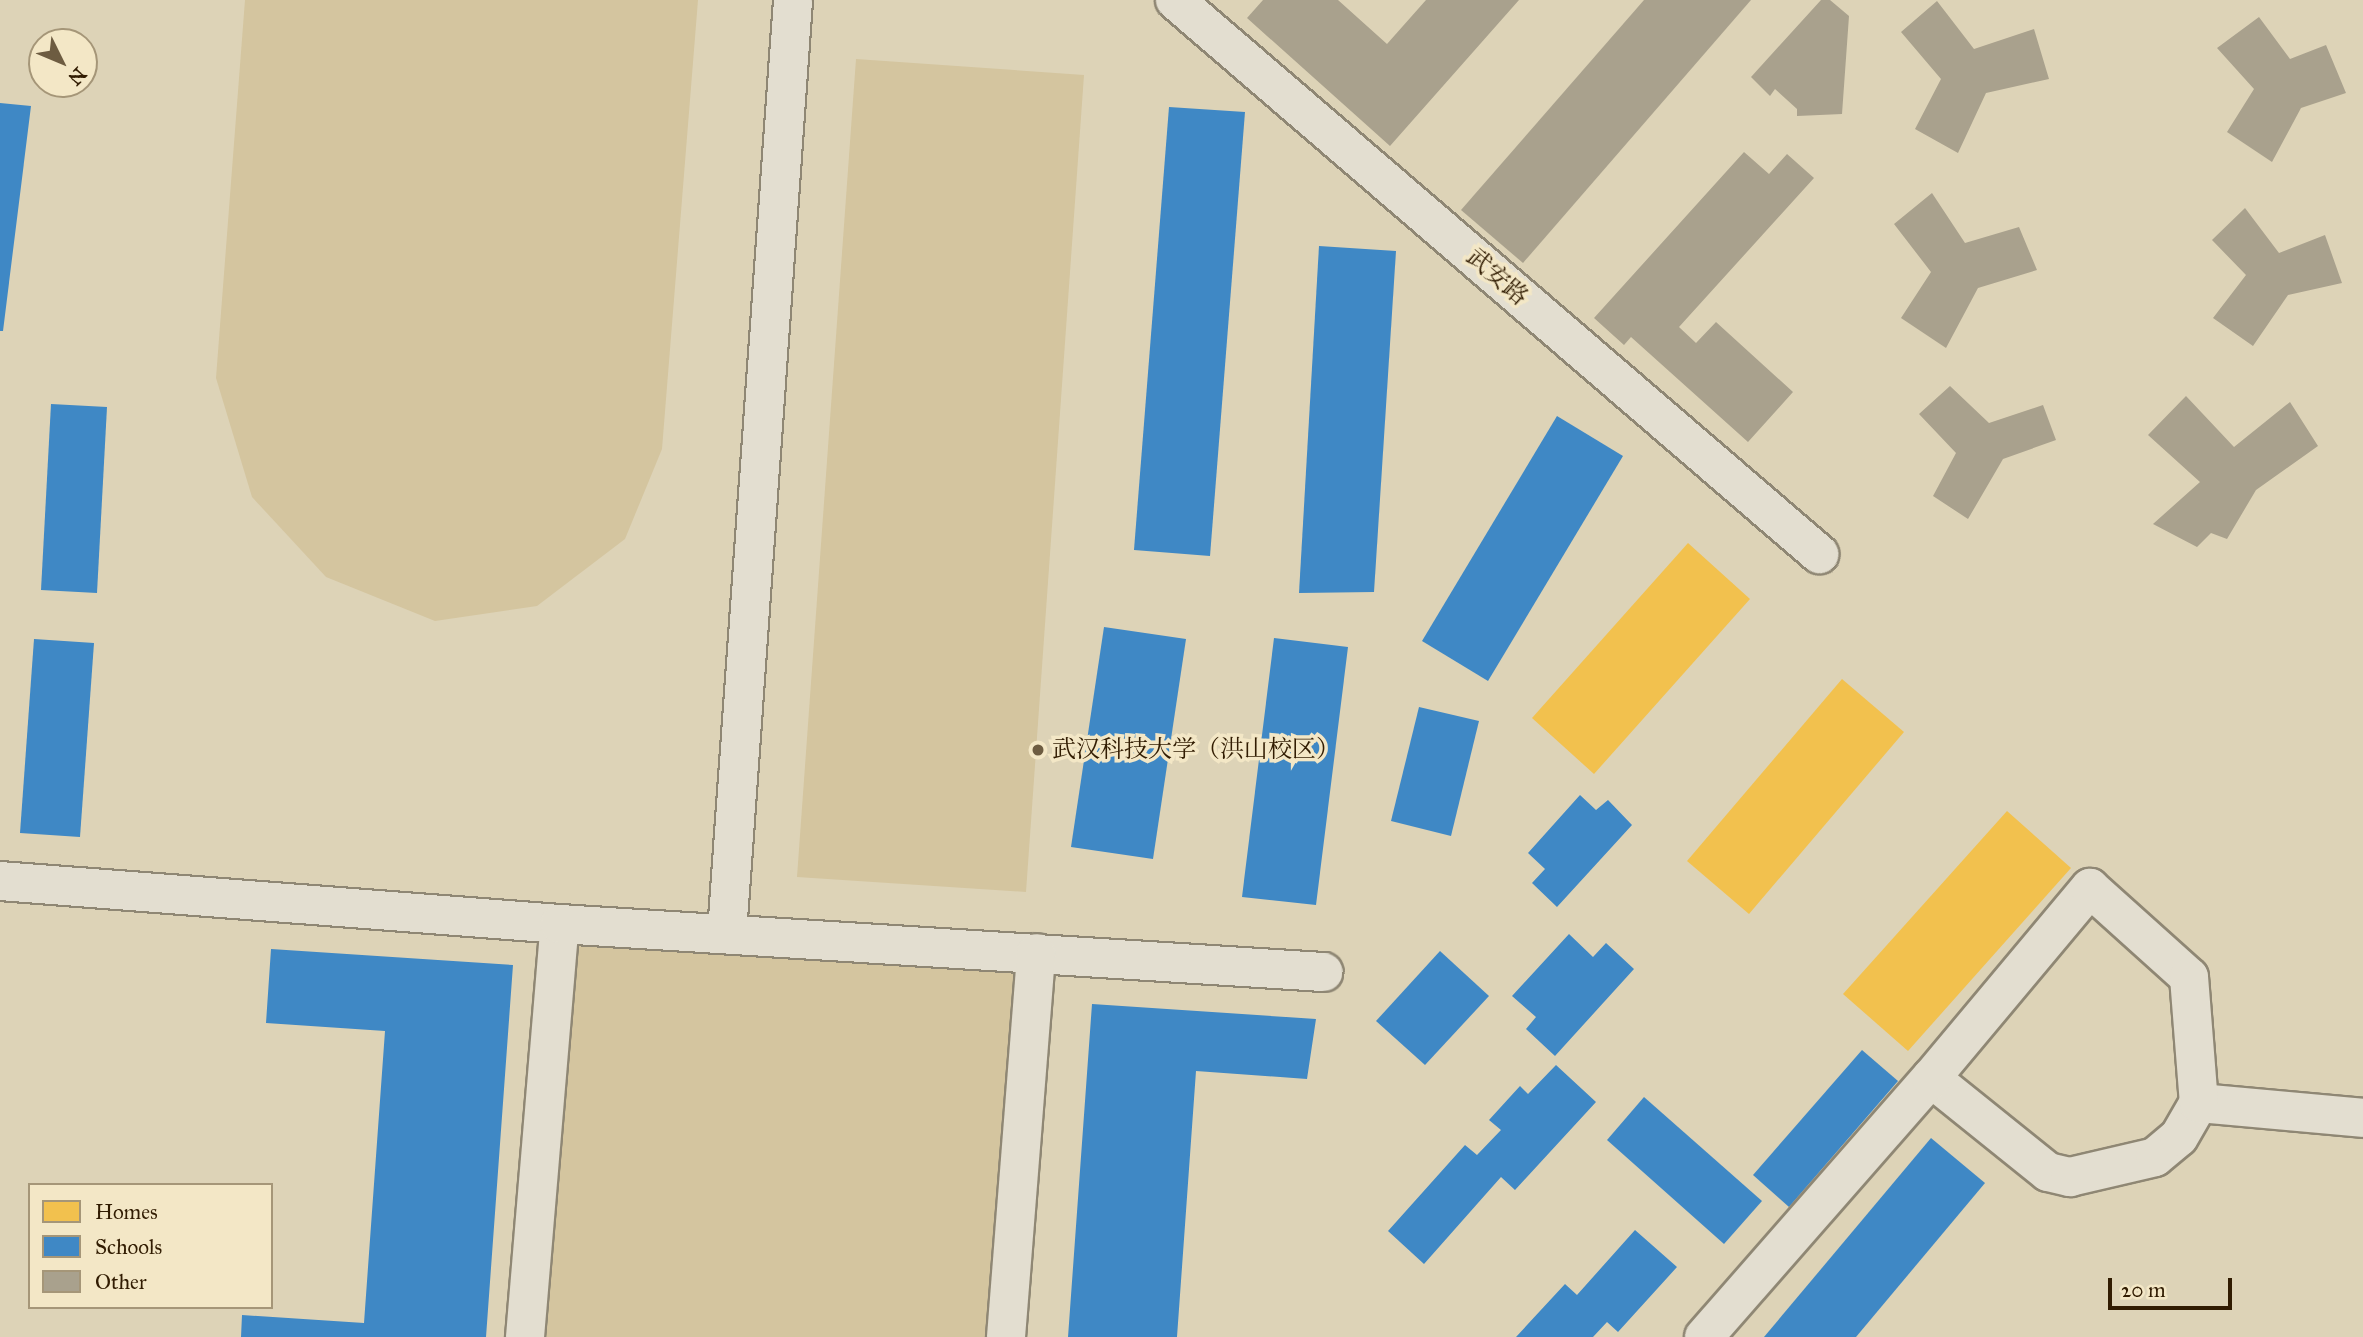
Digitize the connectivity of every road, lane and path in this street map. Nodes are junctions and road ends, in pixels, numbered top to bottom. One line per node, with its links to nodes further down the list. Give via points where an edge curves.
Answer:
1 (793, 0): 6 (street)
2 (1175, 0): 3 (street, 武安路)
3 (1819, 554)
4 (0, 881): 5 (street)
5 (560, 924): 6 (street); 12 (street)
6 (727, 933): 7 (street)
7 (1035, 953): 8 (street); 13 (street)
8 (1323, 972)
9 (1931, 1078): 10 (street, via 2048,1172 2070,1177 2155,1157 2179,1138); 10 (street, via 2090,888 2189,977); 14 (street)
10 (2199, 1103): 11 (street)
11 (2363, 1118)
12 (525, 1337)
13 (1006, 1337)
14 (1704, 1337)

